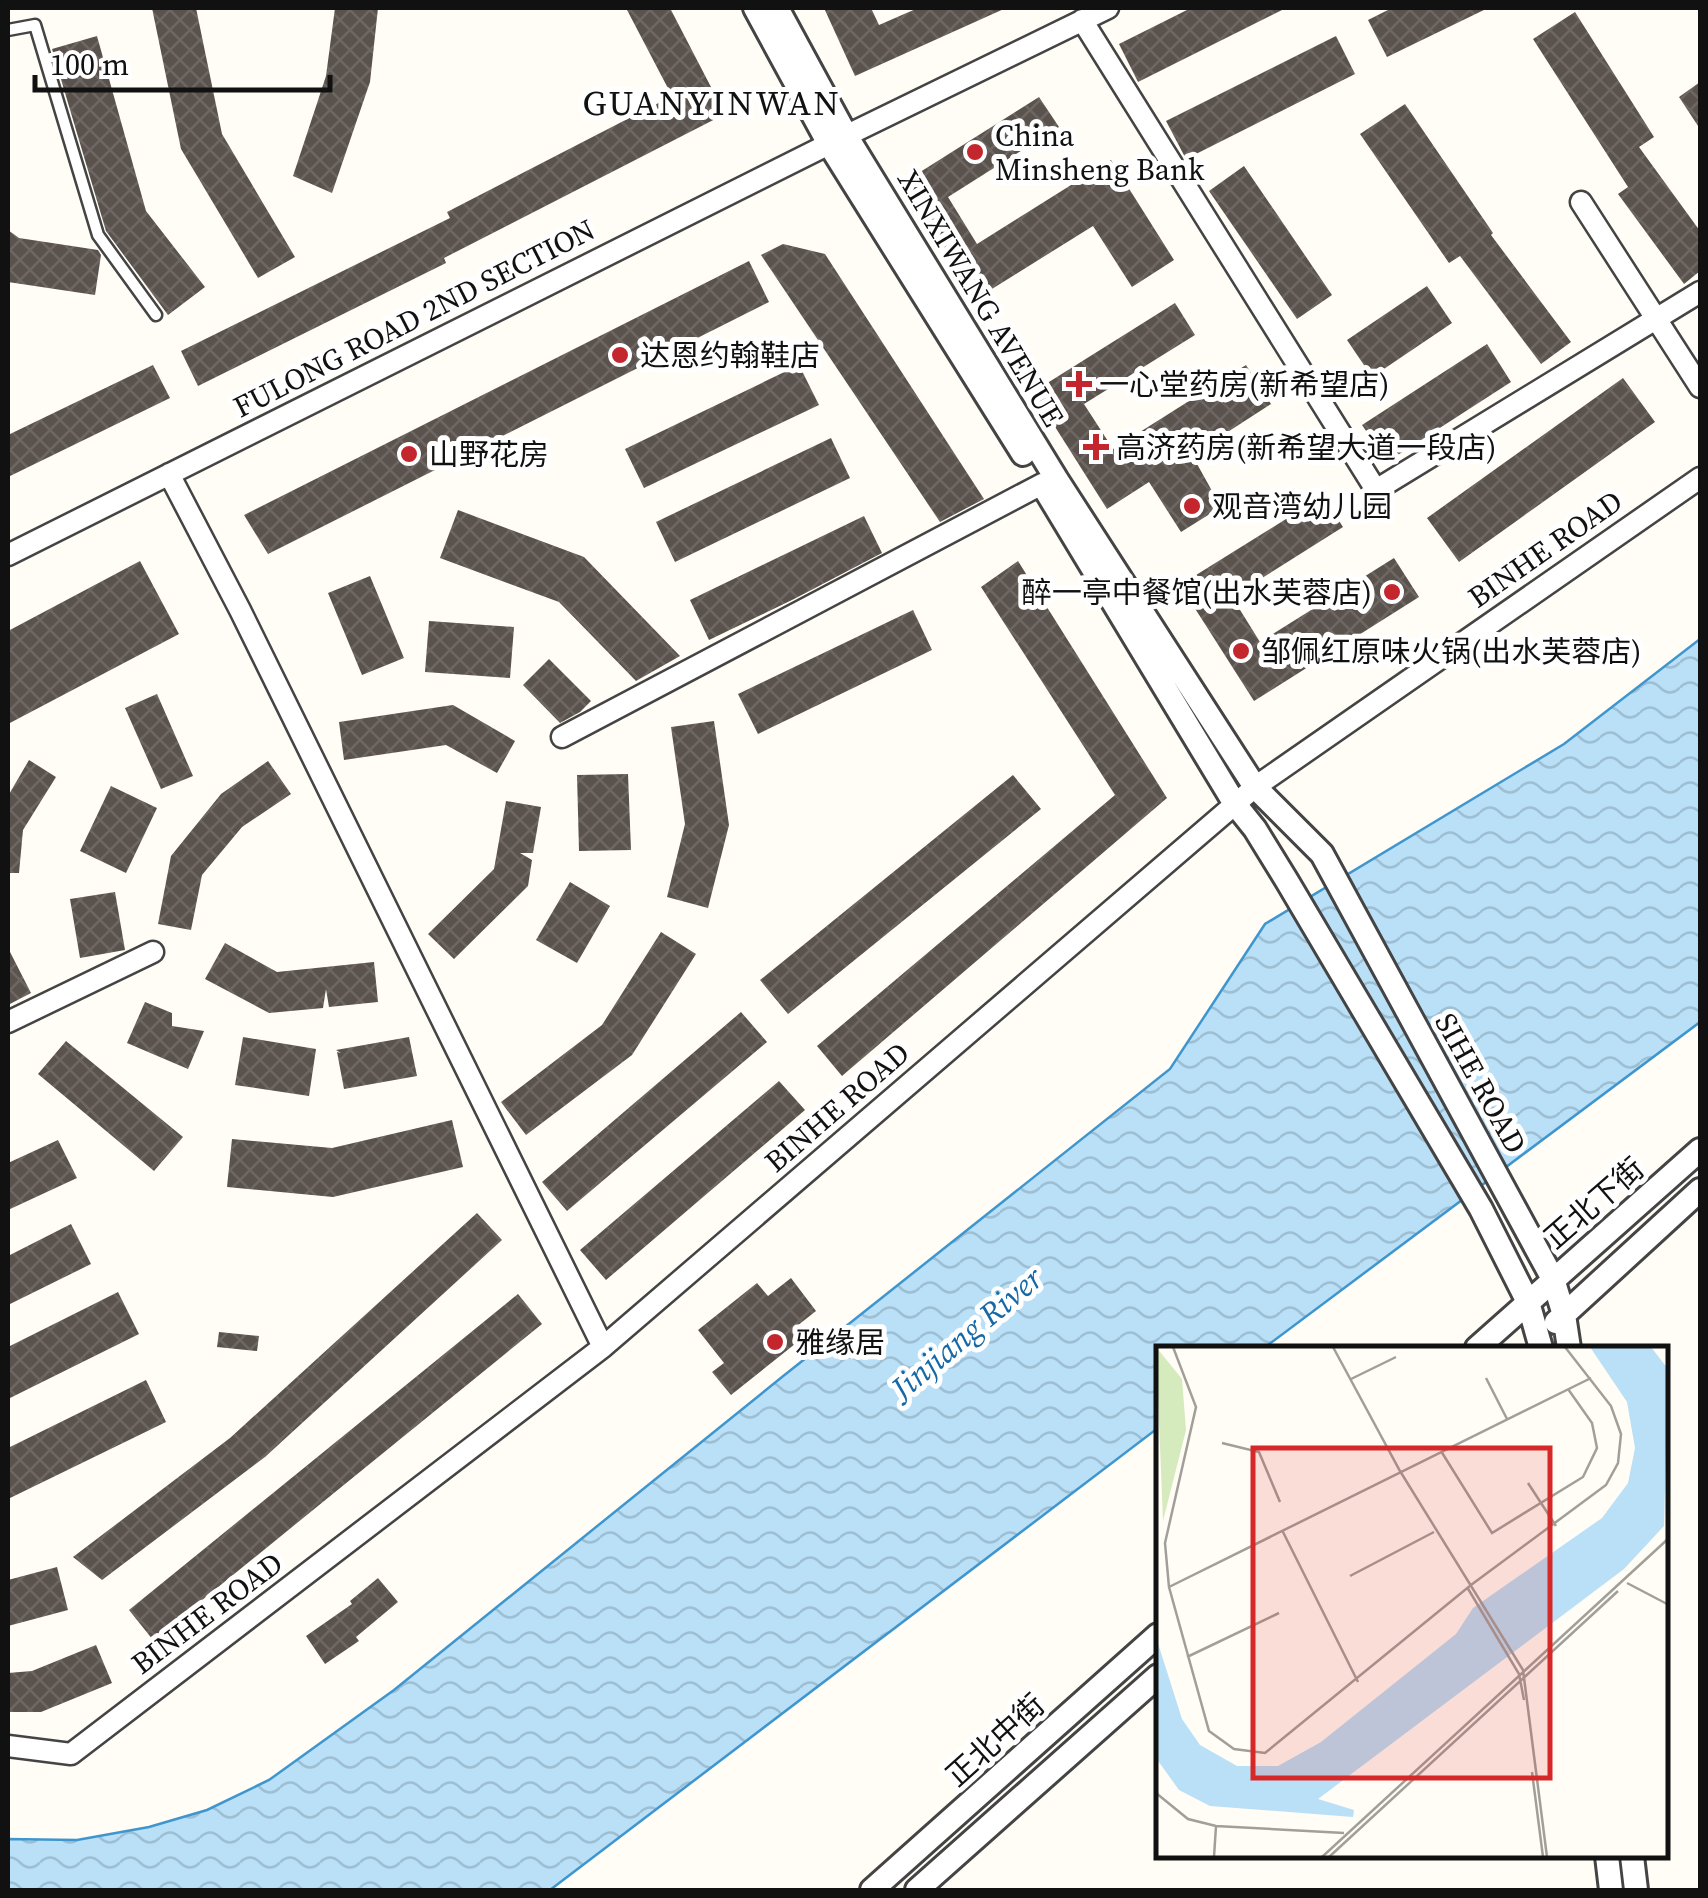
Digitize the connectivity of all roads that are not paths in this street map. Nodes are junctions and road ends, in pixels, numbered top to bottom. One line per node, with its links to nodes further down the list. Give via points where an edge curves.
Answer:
1 (755, 8): 6 (street)
2 (777, 8): 6 (street, XINXIWANG AVENUE)
3 (1108, 8): 4 (street, FULONG ROAD 2ND SECTION)
4 (1082, 20): 6 (street, FULONG ROAD 2ND SECTION); 10 (street, via 1376,490)
5 (8, 30): 9 (lane, via 35,25 98,235)
6 (838, 140): 12 (street, FULONG ROAD 2ND SECTION); 14 (street, SIHE ROAD); 17 (street, XINXIWANG AVENUE)
7 (1581, 202): 10 (street)
8 (1700, 292): 10 (street)
9 (156, 315)
10 (1657, 319): 11 (street)
11 (1700, 387)
12 (169, 474): 15 (street, FULONG ROAD 2ND SECTION); 30 (street)
13 (1700, 478): 17 (street, BINHE ROAD)
14 (1042, 484): 16 (street); 18 (street, SIHE ROAD)
15 (8, 555)
16 (562, 737)
17 (1255, 787): 18 (street, BINHE ROAD); 19 (street, XINXIWANG AVENUE)
18 (1235, 804): 25 (street, SIHE ROAD, via 1481,1209); 30 (street, BINHE ROAD)
19 (1322, 854): 24 (street, SIHE ROAD)
20 (154, 952): 21 (street)
21 (8, 1022)
22 (1700, 1150): 24 (street, 正北下街)
23 (1700, 1190): 26 (street)
24 (1553, 1279): 25 (street, 正北下街); 26 (street, SIHE ROAD)
25 (1528, 1302): 27 (street, SIHE ROAD); 28 (street)
26 (1564, 1315): 27 (street); 29 (street, SIHE ROAD)
27 (1536, 1345)
28 (1479, 1346)
29 (1569, 1346)
30 (603, 1347): 33 (street, BINHE ROAD, via 72,1754)
31 (1156, 1637): 36 (street, 正北中街)
32 (1156, 1678): 37 (street)
33 (8, 1746)
34 (1606, 1858): 38 (street)
35 (1632, 1858): 39 (street)
36 (872, 1890)
37 (917, 1890)
38 (1611, 1890)
39 (1636, 1890)

